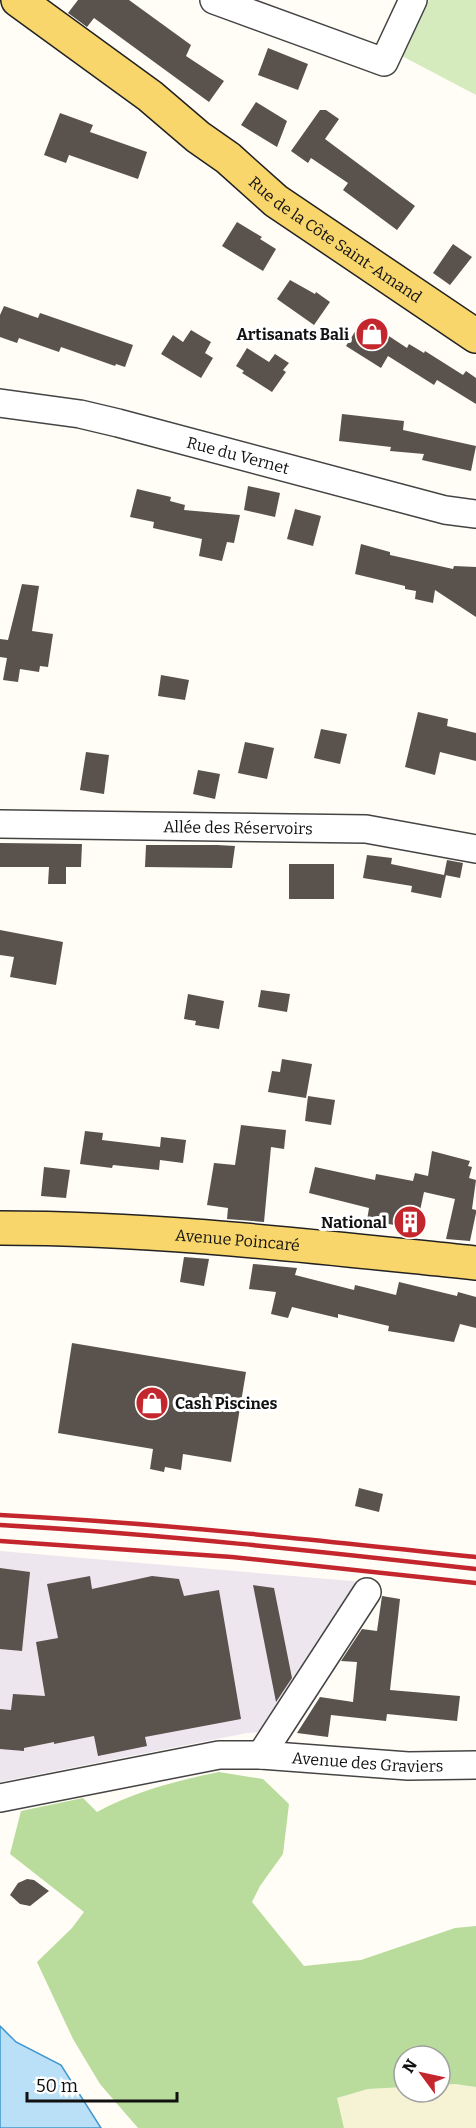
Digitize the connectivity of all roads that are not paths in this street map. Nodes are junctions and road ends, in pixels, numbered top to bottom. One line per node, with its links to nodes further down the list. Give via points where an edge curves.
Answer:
1 (18, 0): 5 (main road, Rue de la Côte Saint-Amand, via 150,96)
2 (214, 0): 3 (street, via 384,62)
3 (412, 0)
4 (0, 4): 5 (main road, Rue de la Côte Saint-Amand, via 141,108)
5 (198, 137): 6 (main road, Rue de la Côte Saint-Amand, via 276,201)
6 (476, 336)
7 (0, 403): 8 (street, Rue du Vernet, via 80,414 445,510)
8 (476, 514)
9 (0, 824): 10 (street, Allée des Réservoirs, via 366,829)
10 (476, 849)
11 (0, 1228): 12 (main road, Avenue Poincaré, via 172,1233)
12 (476, 1263)
13 (367, 1592): 14 (street)
14 (261, 1755): 15 (street, Avenue des Graviers, via 408,1766); 16 (street, Avenue des Graviers, via 219,1755)
15 (476, 1765)
16 (0, 1798)

